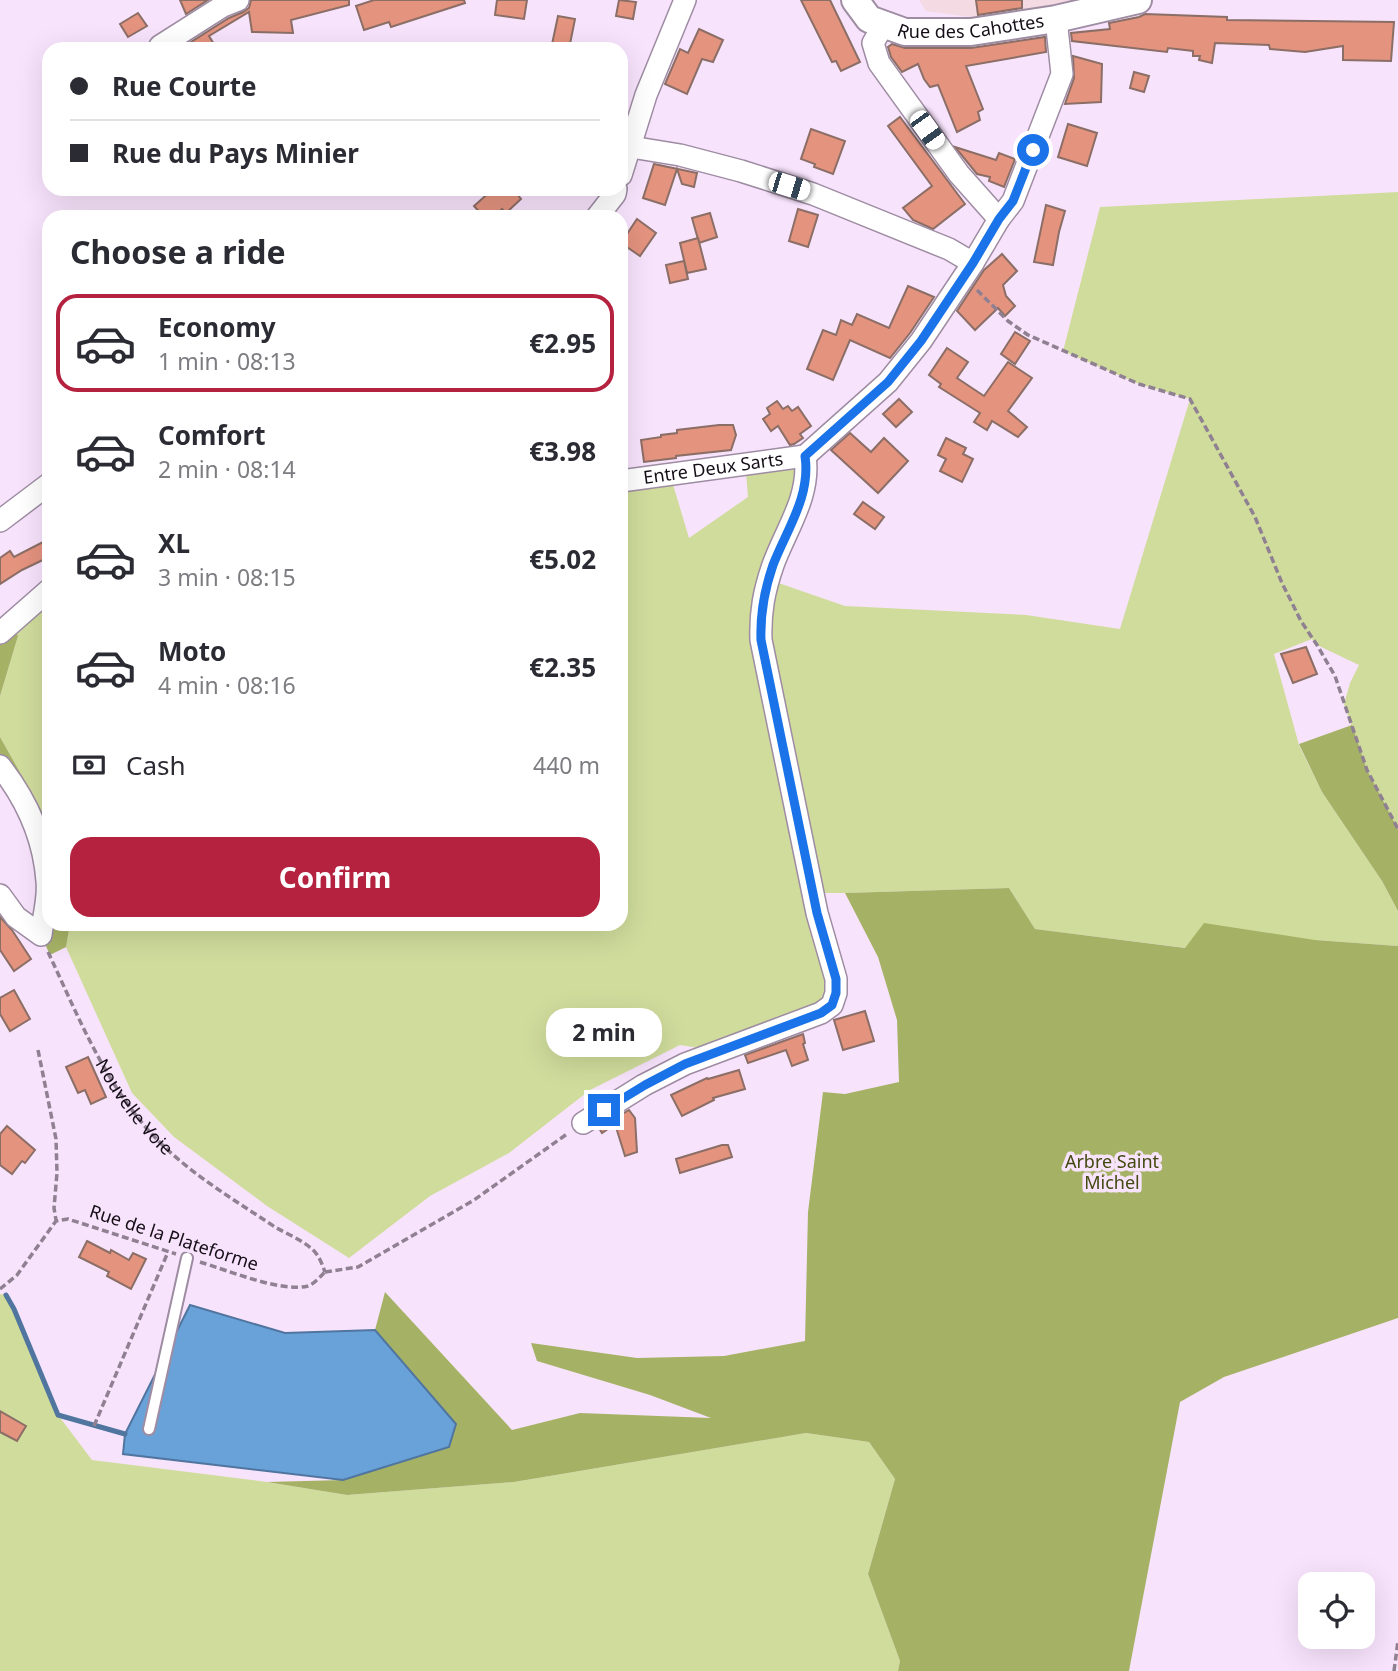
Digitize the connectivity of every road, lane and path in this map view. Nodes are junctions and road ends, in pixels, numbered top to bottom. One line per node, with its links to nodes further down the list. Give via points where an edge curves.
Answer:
1 (238, 0): 7 (street)
2 (685, 0): 8 (street, via 646,95)
3 (855, 0): 6 (street, Rue des Cahottes, via 869,19)
4 (1138, 0): 5 (street, Rue des Cahottes)
5 (1056, 19): 6 (street, Rue des Cahottes, via 971,32 905,32); 12 (street, via 1062,74 1013,201)
6 (884, 24): 12 (street, via 873,43 879,63 959,174)
7 (166, 42)
8 (631, 147): 9 (street); 13 (street, via 680,155 813,194 949,249)
9 (628, 155)
10 (613, 196): 11 (street)
11 (602, 210)
12 (999, 219): 13 (street)
13 (968, 270): 14 (street, via 888,382); 21 (path, via 1008,321 1028,335 1139,384 1190,399 1255,517 1301,621 1335,676 1367,770)
14 (805, 456): 15 (street, Entre Deux Sarts); 27 (street, via 803,498 767,583 760,615 761,640 836,993 832,1005 821,1013 685,1064)
15 (628, 480)
16 (42, 489): 17 (street)
17 (0, 521)
18 (42, 596): 19 (street)
19 (0, 633)
20 (0, 766): 22 (street, via 39,835)
21 (1398, 829)
22 (42, 853)
23 (0, 895): 25 (street, via 16,917)
24 (42, 926): 25 (street)
25 (41, 935): 31 (path, Nouvelle Voie, via 104,1069 137,1117 217,1189 312,1248)
26 (38, 1050): 28 (path, via 56,1139)
27 (583, 1123): 31 (path, Rue de la Plateforme, via 462,1207 358,1267)
28 (56, 1221): 29 (path, Rue de la Plateforme, via 68,1219); 32 (path, via 17,1275)
29 (168, 1252): 30 (path, Rue de la Plateforme); 33 (path)
30 (187, 1258): 31 (path, Rue de la Plateforme, via 290,1288 311,1285); 34 (lane)
31 (325, 1272)
32 (0, 1289)
33 (94, 1426)
34 (149, 1429)
35 (1398, 1641): 36 (path)
36 (1394, 1671)

